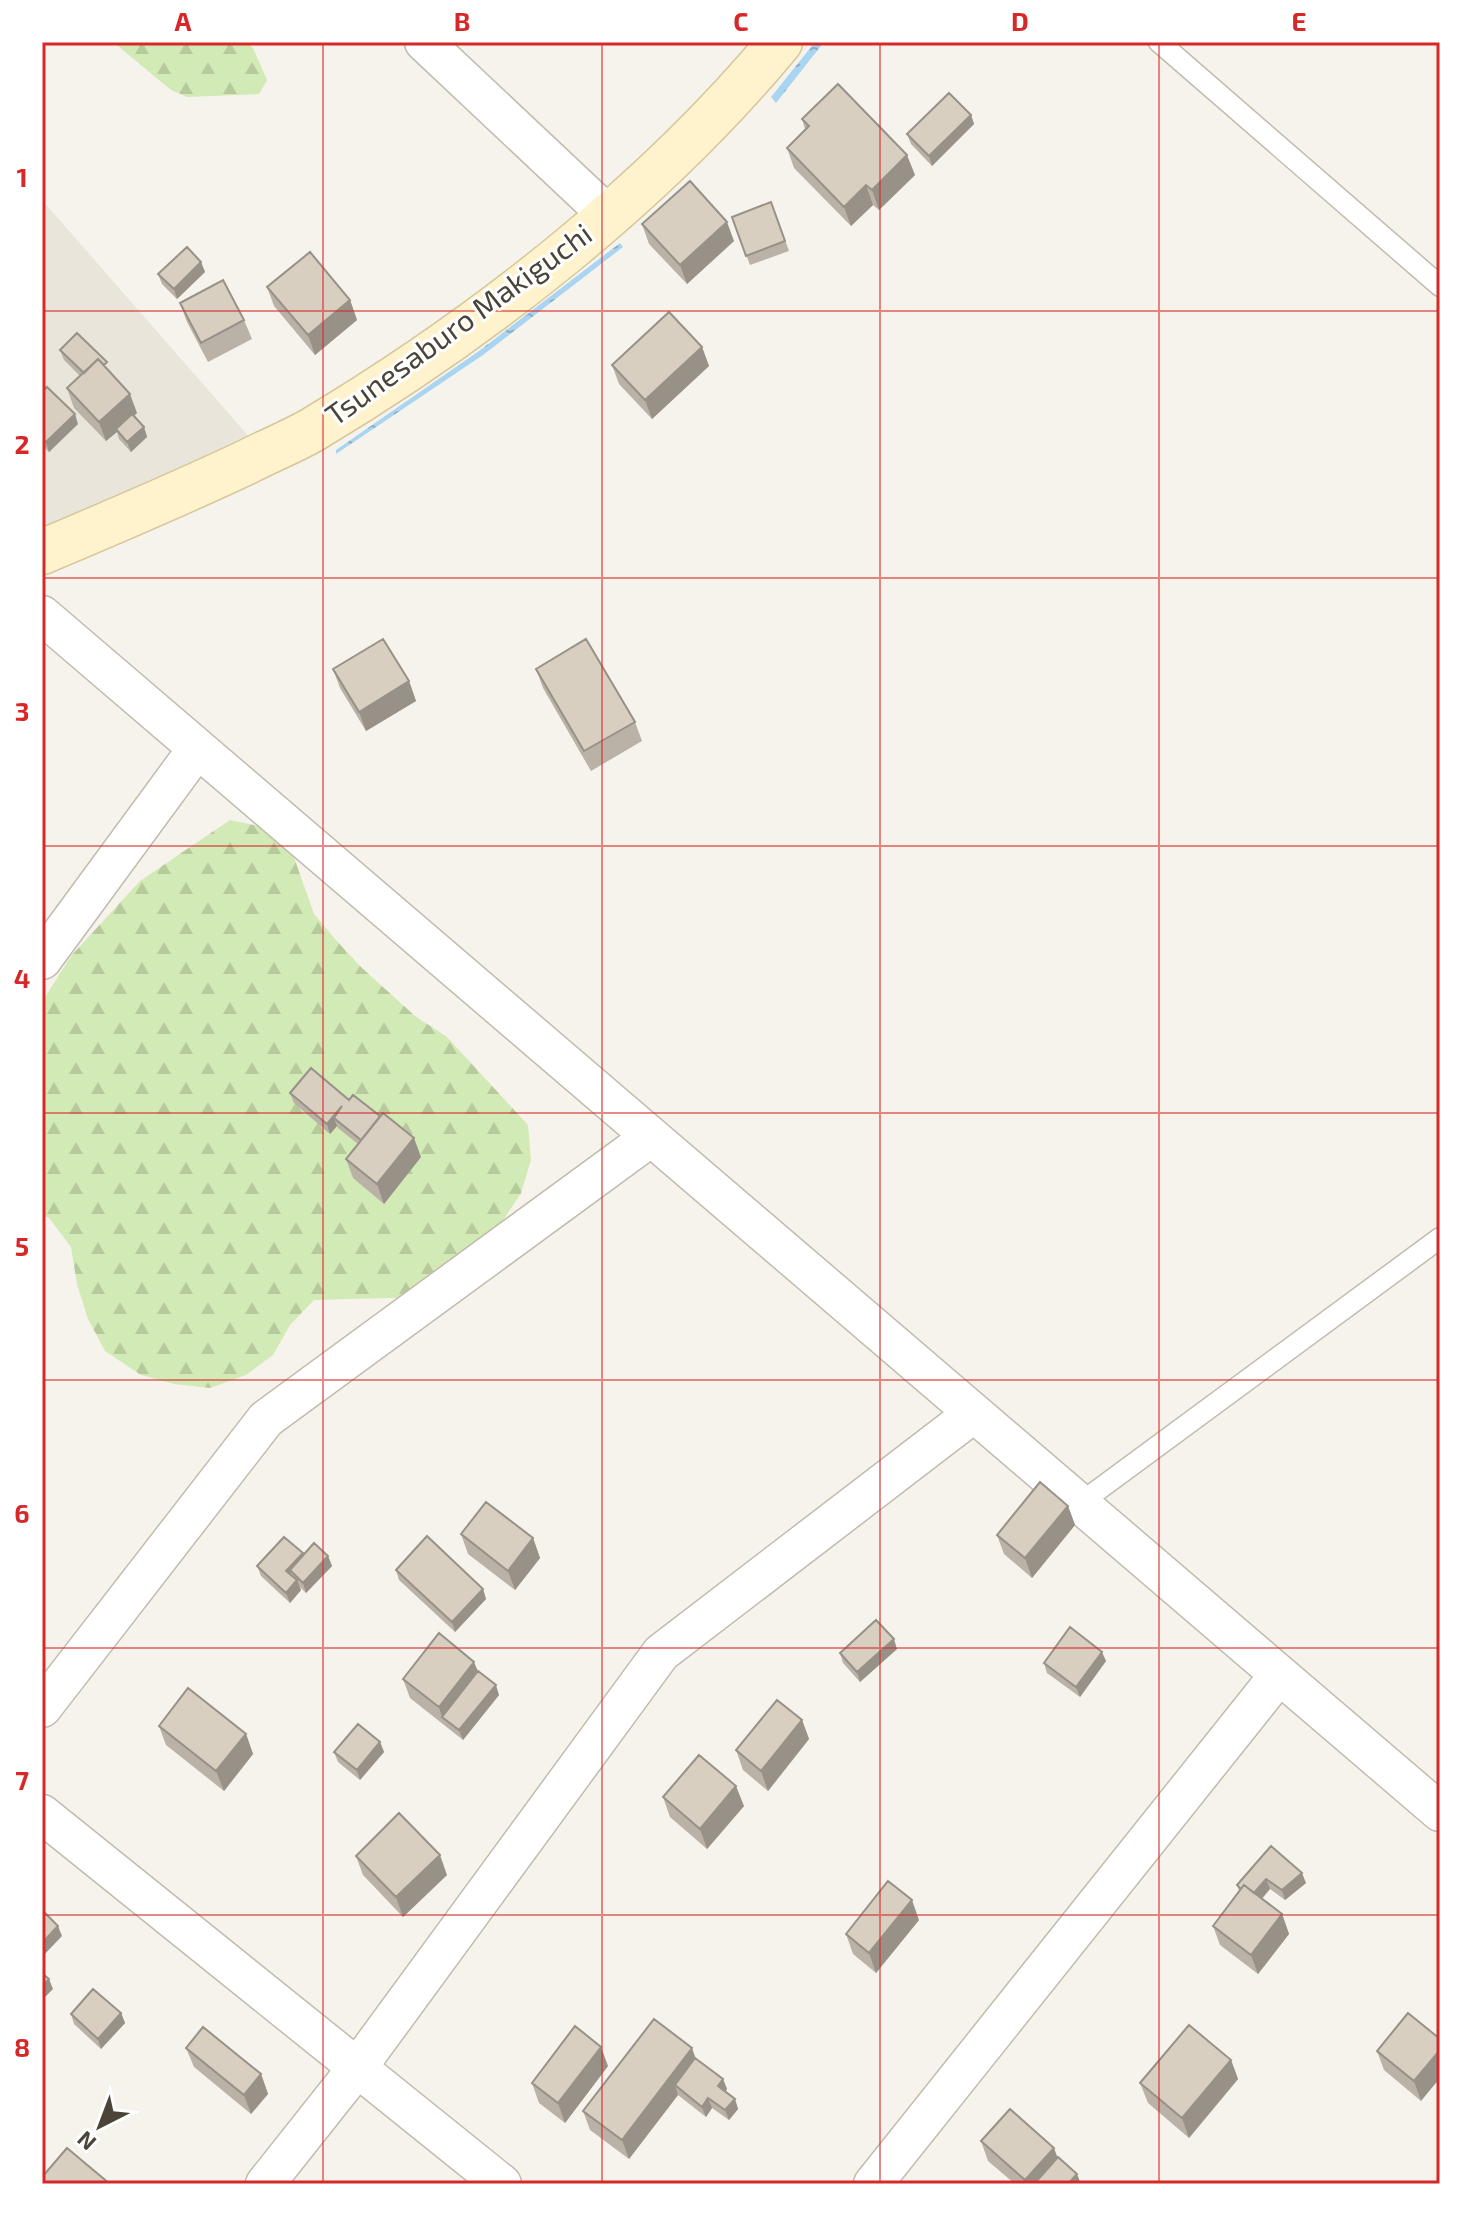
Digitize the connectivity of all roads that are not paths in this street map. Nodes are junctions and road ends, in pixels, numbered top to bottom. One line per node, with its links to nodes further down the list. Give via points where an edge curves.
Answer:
1 (424, 42): 4 (street)
2 (780, 42): 4 (street, Tsunesaburo Makiguchi)
3 (1159, 42): 5 (lane)
4 (609, 216): 6 (street, Tsunesaburo Makiguchi, via 510,295 310,431 198,486)
5 (1440, 286)
6 (42, 552)
7 (42, 615): 8 (street)
8 (197, 749): 9 (street); 10 (street)
9 (42, 960)
10 (651, 1137): 12 (street); 15 (street, via 266,1419)
11 (1440, 1238): 13 (lane)
12 (974, 1413): 13 (street); 18 (street, via 661,1653)
13 (1079, 1504): 14 (street)
14 (1279, 1675): 16 (street); 21 (street)
15 (42, 1708)
16 (1440, 1812)
17 (42, 1814): 18 (street)
18 (357, 2068): 19 (street); 20 (street)
19 (265, 2184)
20 (502, 2184)
21 (873, 2184)

